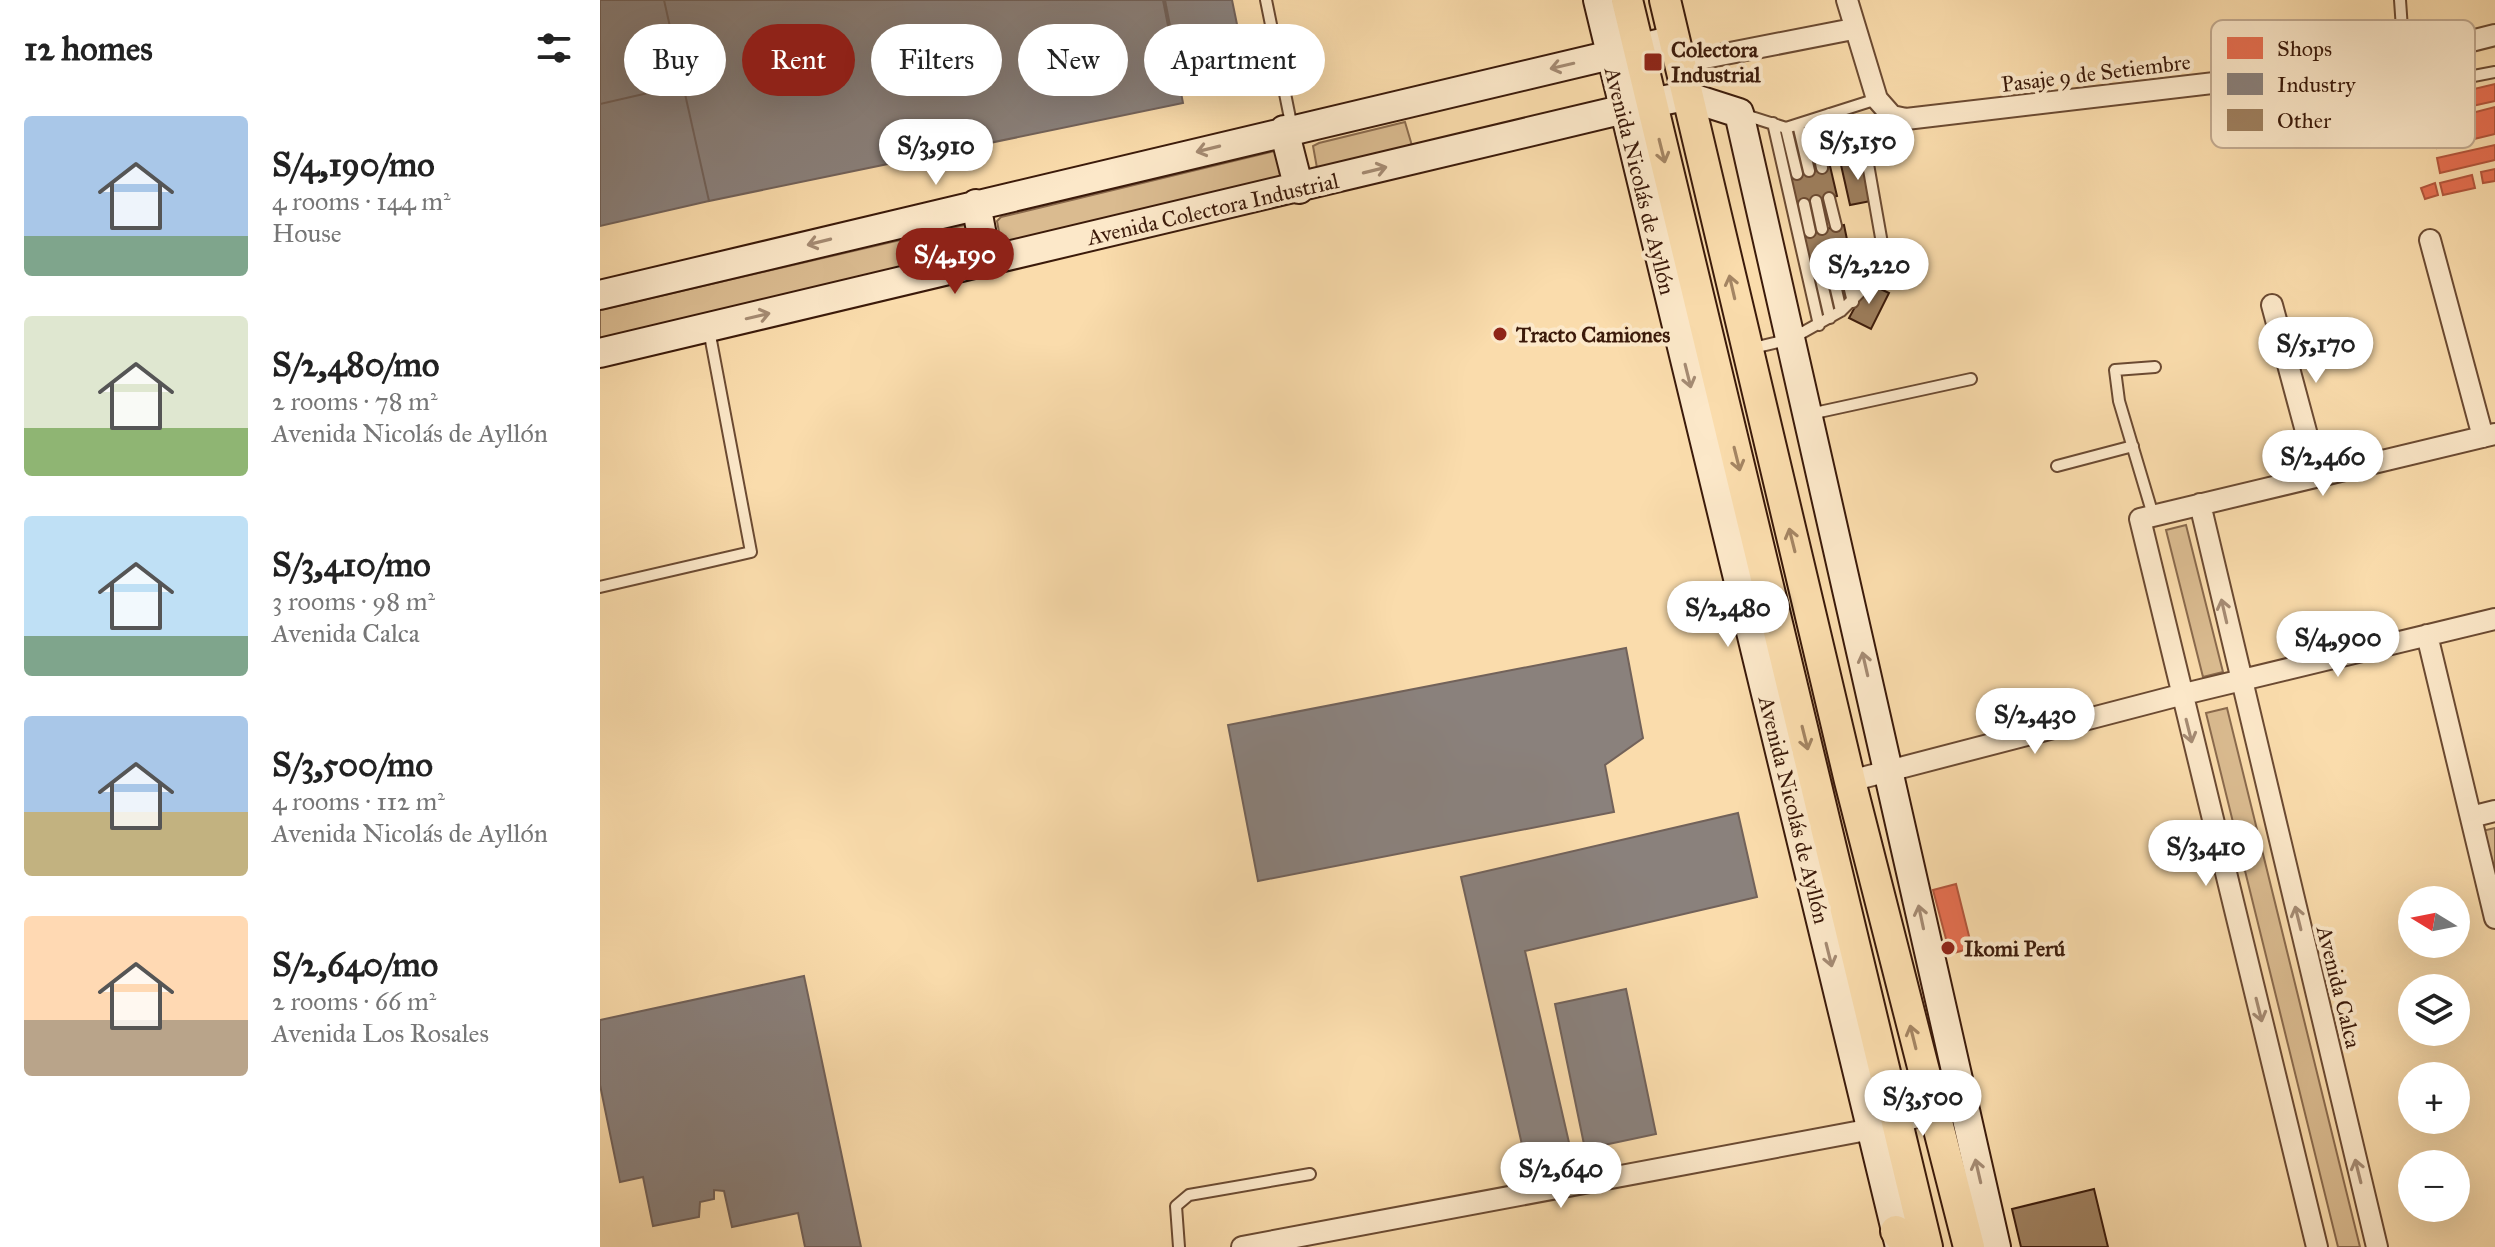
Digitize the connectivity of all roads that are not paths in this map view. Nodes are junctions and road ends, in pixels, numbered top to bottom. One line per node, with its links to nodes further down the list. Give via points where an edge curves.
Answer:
1 (1266, 0): 25 (lane)
2 (1598, 0): 11 (main road, Avenida Nicolás de Ayllón)
3 (1627, 0): 11 (main road, Avenida Nicolás de Ayllón)
4 (1665, 0): 12 (main road)
5 (1847, 0): 8 (street)
6 (2400, 0): 7 (lane)
7 (2403, 20)
8 (1853, 29): 12 (street); 17 (street)
9 (2495, 35): 10 (street, Pasaje 9 de Setiembre)
10 (2475, 40)
11 (1624, 52): 12 (main road); 18 (main road, Avenida Nicolás de Ayllón); 25 (main road, one-way to 25)
12 (1676, 52): 16 (main road)
13 (2495, 72): 14 (lane)
14 (2475, 76)
15 (2211, 82): 17 (street, Pasaje 9 de Setiembre, via 1906,119 1892,116)
16 (1686, 96): 18 (main road, Avenida Colectora Industrial); 19 (main road); 50 (main road, one-way to 16)
17 (1877, 99): 20 (lane)
18 (1637, 106): 29 (main road, Avenida Colectora Industrial, one-way to 18); 52 (main road, Avenida Nicolás de Ayllón, one-way to 52); 74 (main road, Avenida Nicolás de Ayllón, one-way to 74)
19 (1739, 113): 22 (lane); 49 (main road)
20 (1829, 114): 21 (lane); 43 (lane, via 1865,147 1884,240 1880,257)
21 (1812, 120): 23 (lane); 26 (lane)
22 (1773, 123): 24 (lane); 47 (lane)
23 (1798, 124): 24 (lane); 27 (lane)
24 (1786, 128): 28 (lane)
25 (1288, 129): 29 (main road); 32 (main road, one-way to 32)
26 (1822, 168)
27 (1809, 171)
28 (1797, 174)
29 (1299, 189): 40 (main road, Avenida Colectora Industrial)
30 (1829, 198): 34 (lane)
31 (1816, 201): 35 (lane)
32 (976, 204): 40 (main road); 42 (main road, one-way to 42)
33 (1804, 204): 36 (lane)
34 (1836, 226)
35 (1822, 229)
36 (1810, 232)
37 (2430, 240): 56 (street)
38 (1842, 256): 43 (lane)
39 (1829, 259): 45 (lane)
40 (987, 262): 48 (main road, Avenida Colectora Industrial, one-way to 40)
41 (1817, 262): 46 (lane)
42 (600, 295)
43 (1853, 302): 45 (lane)
44 (2272, 305): 59 (street)
45 (1841, 311): 46 (lane)
46 (1830, 318): 47 (lane)
47 (1819, 325): 49 (lane)
48 (708, 328): 51 (main road, Avenida Colectora Industrial); 62 (lane, via 751,552)
49 (1791, 339): 50 (lane); 55 (main road)
50 (1747, 350): 52 (main road); 68 (main road, one-way to 50)
51 (600, 353)
52 (1712, 354): 74 (main road, Avenida Nicolás de Ayllón, one-way to 74)
53 (2155, 367): 57 (lane, via 2115,370)
54 (1971, 379): 55 (lane)
55 (1809, 415): 67 (main road, one-way to 55)
56 (2489, 436): 59 (street)
57 (2133, 446): 58 (lane); 61 (lane)
58 (2057, 466)
59 (2318, 476): 60 (street)
60 (2200, 504): 61 (street); 65 (street, Avenida Calca, one-way to 60)
61 (2147, 517): 66 (street)
62 (600, 587)
63 (2495, 619): 64 (street)
64 (2427, 635): 65 (street); 70 (street)
65 (2240, 680): 66 (street); 83 (street, Avenida Calca, one-way to 65)
66 (2180, 695): 67 (street); 82 (street, one-way to 82)
67 (1889, 772): 68 (street); 72 (main road, one-way to 67)
68 (1850, 781): 73 (main road, one-way to 68)
69 (2495, 811): 70 (street)
70 (2471, 817): 71 (street)
71 (2495, 918)
72 (1962, 1105): 73 (street); 81 (main road, one-way to 72)
73 (1932, 1113): 74 (street); 80 (main road)
74 (1885, 1126): 76 (main road, Avenida Nicolás de Ayllón); 77 (street); 79 (main road, Avenida Nicolás de Ayllón)
75 (1310, 1174): 78 (lane, via 1189,1195 1176,1206)
76 (1901, 1242)
77 (1252, 1246)
78 (1179, 1247)
79 (1927, 1247)
80 (1969, 1247)
81 (1996, 1247)
82 (2317, 1247)
83 (2377, 1247)

